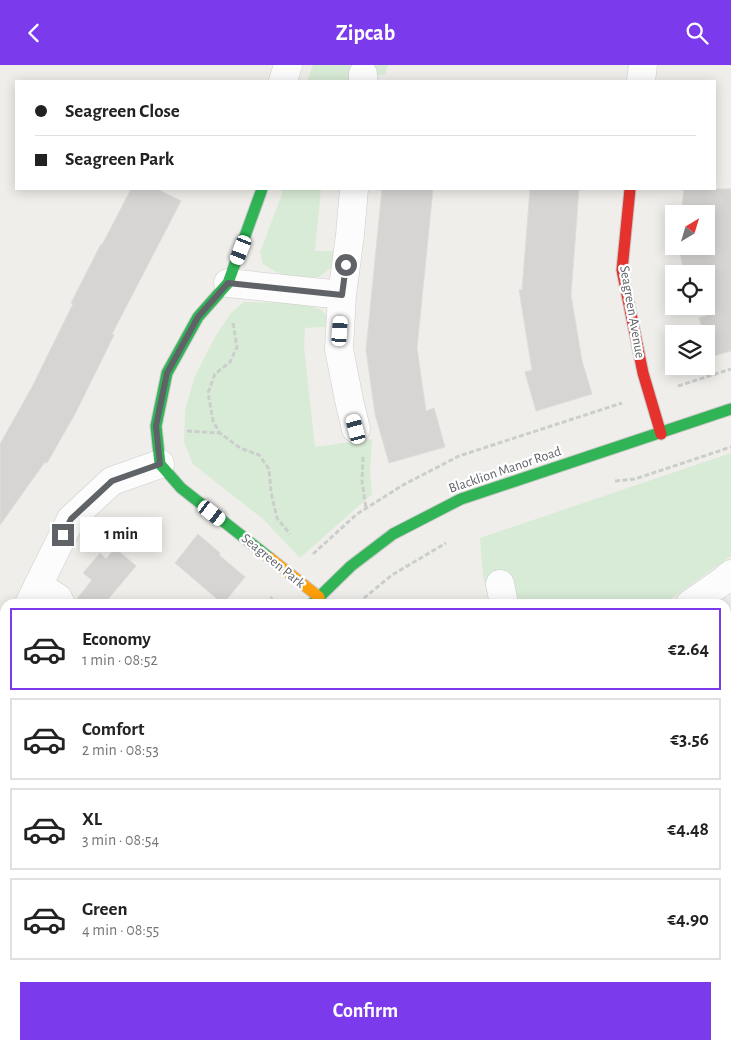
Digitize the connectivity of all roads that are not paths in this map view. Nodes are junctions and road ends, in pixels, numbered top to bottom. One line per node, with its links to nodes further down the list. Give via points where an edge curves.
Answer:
1 (288, 65): 3 (street)
2 (643, 65): 4 (street)
3 (283, 80)
4 (641, 80)
5 (262, 190): 8 (street)
6 (354, 190): 9 (street)
7 (630, 190): 12 (street, Seagreen Avenue, via 622,270 643,373)
8 (224, 287): 9 (street); 13 (street, via 198,317 167,373 156,426)
9 (342, 295): 11 (street, via 339,349)
10 (731, 409): 12 (street, Blacklion Manor Road)
11 (356, 429)
12 (661, 433): 18 (street, Blacklion Manor Road, via 461,499 392,535 351,566)
13 (160, 464): 15 (street, via 112,481 71,519); 17 (street, Seagreen Park, via 181,488)
14 (731, 574): 19 (street)
15 (33, 594): 16 (street)
16 (58, 599)
17 (314, 599)
18 (318, 599)
19 (697, 599)

